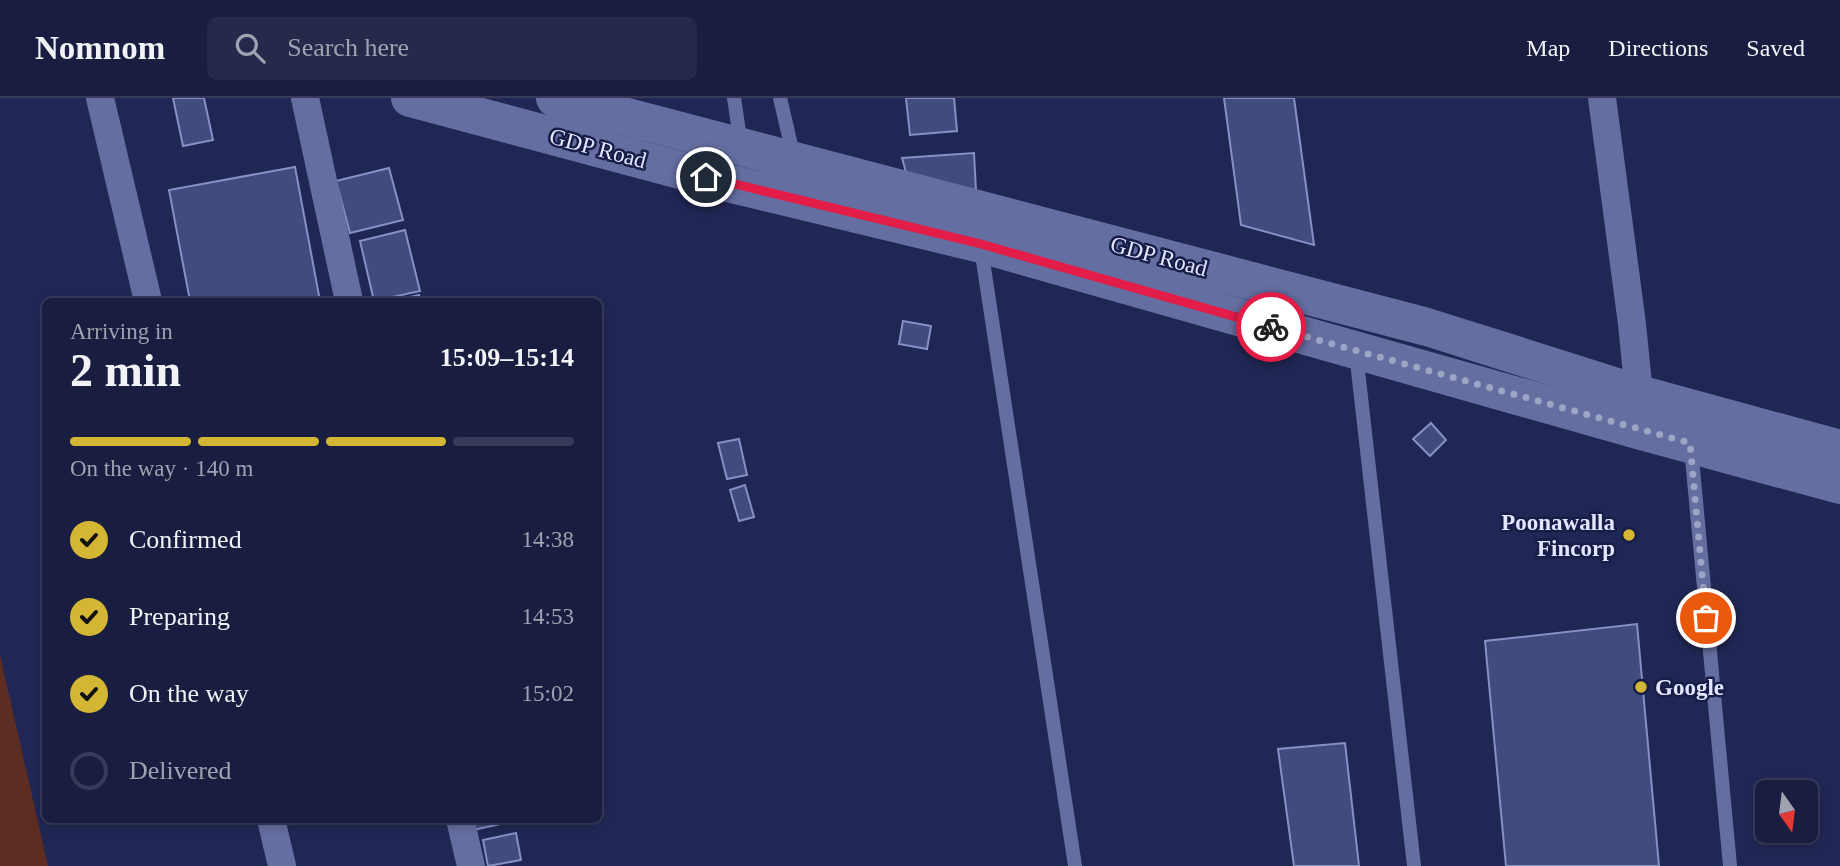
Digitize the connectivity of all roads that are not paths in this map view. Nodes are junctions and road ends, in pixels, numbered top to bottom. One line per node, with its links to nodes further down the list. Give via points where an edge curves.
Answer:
1 (100, 98): 11 (street)
2 (305, 98): 12 (street)
3 (410, 98): 9 (main road, GDP Road)
4 (555, 98): 9 (main road, GDP Road)
5 (734, 98): 9 (lane)
6 (780, 98): 8 (lane)
7 (1602, 98): 14 (street, via 1632,324)
8 (794, 160): 9 (main road, GDP Road); 14 (main road, GDP Road, via 1427,327)
9 (737, 165): 10 (main road, GDP Road)
10 (981, 244): 13 (main road, GDP Road); 22 (lane)
11 (147, 298)
12 (347, 298)
13 (1356, 350): 14 (main road, GDP Road); 23 (lane)
14 (1636, 412): 15 (main road, GDP Road); 16 (main road)
15 (1690, 443): 17 (main road, GDP Road); 24 (lane)
16 (1840, 449)
17 (1840, 485)
18 (272, 823): 20 (street)
19 (461, 823): 21 (street)
20 (282, 866)
21 (471, 866)
22 (1075, 866)
23 (1414, 866)
24 (1730, 866)

